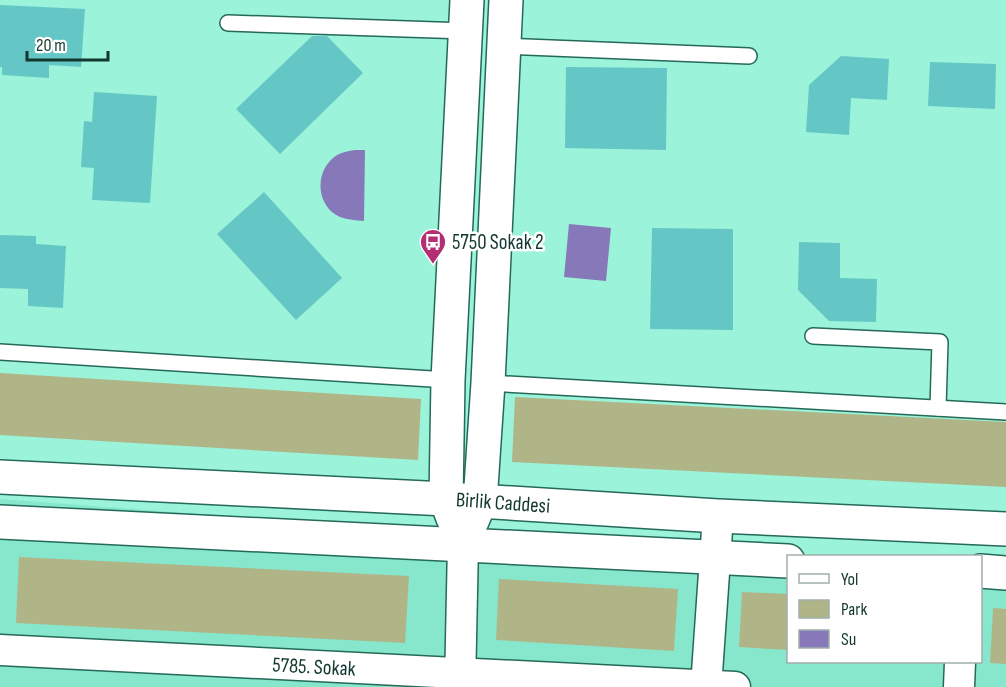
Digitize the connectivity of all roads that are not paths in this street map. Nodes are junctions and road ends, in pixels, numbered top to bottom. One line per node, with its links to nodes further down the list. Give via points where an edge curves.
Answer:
1 (506, 0): 4 (street)
2 (466, 16): 3 (lane); 8 (street)
3 (228, 23)
4 (504, 46): 5 (lane); 9 (street)
5 (749, 56)
6 (813, 336): 10 (lane, via 940,342)
7 (0, 352): 8 (lane)
8 (448, 380): 13 (street)
9 (488, 382): 10 (lane); 14 (street)
10 (938, 408): 11 (lane)
11 (1006, 412)
12 (0, 477): 13 (street, Birlik Caddesi)
13 (446, 499): 14 (street, Birlik Caddesi); 18 (street)
14 (480, 502): 15 (street, Birlik Caddesi); 18 (street)
15 (718, 516): 17 (street, Birlik Caddesi); 19 (street)
16 (0, 522): 18 (street, Birlik Caddesi)
17 (1006, 529)
18 (463, 544): 19 (street, Birlik Caddesi); 25 (street)
19 (716, 557): 20 (street, Birlik Caddesi); 26 (street)
20 (787, 561)
21 (982, 571): 22 (street)
22 (1006, 573)
23 (0, 650): 25 (street, 5785. Sokak)
24 (960, 663): 27 (street)
25 (461, 681): 26 (street, 5785. Sokak)
26 (716, 686)
27 (959, 687)

